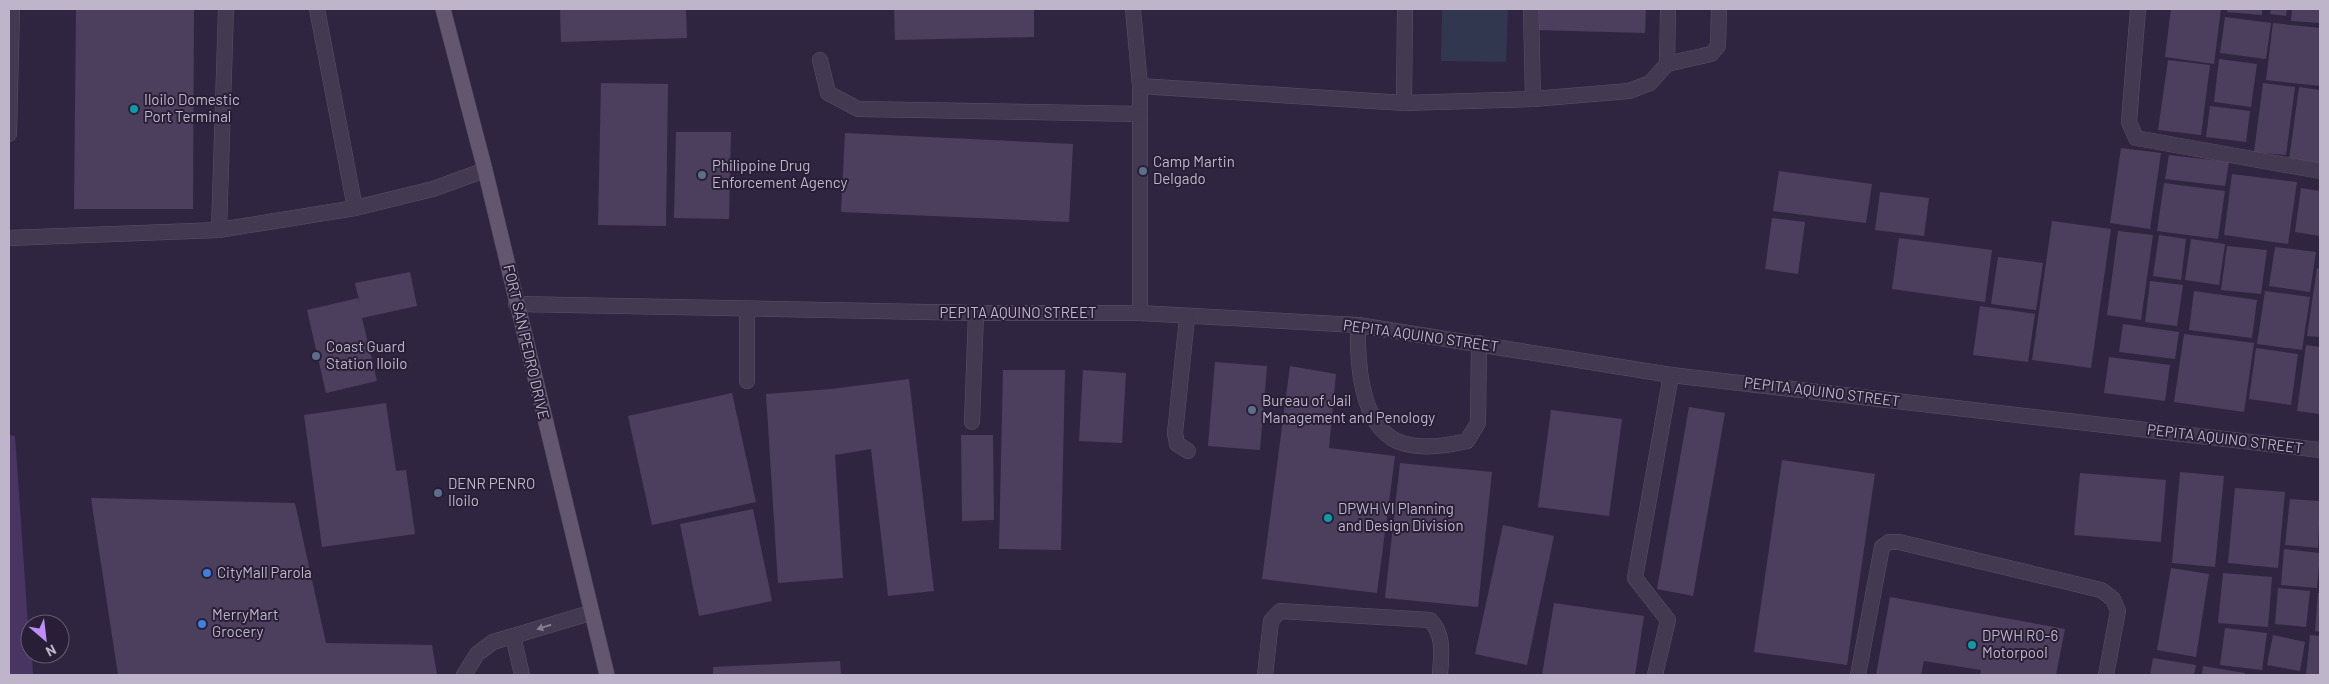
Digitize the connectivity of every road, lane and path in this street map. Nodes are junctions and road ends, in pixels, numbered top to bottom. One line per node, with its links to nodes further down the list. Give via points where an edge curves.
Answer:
1 (12, 9): 17 (street)
2 (226, 9): 21 (street)
3 (316, 9): 20 (street)
4 (443, 9): 18 (main road, FORT SAN PEDRO DRIVE)
5 (1133, 9): 13 (street)
6 (1405, 9): 15 (street)
7 (1531, 9): 14 (street)
8 (1668, 9): 12 (street)
9 (1719, 9): 12 (street, via 1718,46 1711,54)
10 (2138, 9): 19 (street, via 2128,122 2136,138)
11 (820, 60): 16 (street, via 828,93 858,109)
12 (1667, 64): 14 (street, via 1650,83 1629,91)
13 (1140, 86): 15 (street); 16 (street)
14 (1534, 99): 15 (street)
15 (1404, 103)
16 (1140, 114): 26 (street)
17 (9, 134)
18 (485, 170): 20 (street, via 433,189); 23 (main road, FORT SAN PEDRO DRIVE)
19 (2320, 171)
20 (355, 208): 21 (street)
21 (219, 230): 22 (street)
22 (9, 238)
23 (516, 304): 24 (street, PEPITA AQUINO STREET); 35 (main road, FORT SAN PEDRO DRIVE)
24 (746, 309): 25 (street, PEPITA AQUINO STREET); 31 (street)
25 (976, 313): 26 (street, PEPITA AQUINO STREET); 32 (street)
26 (1140, 314): 27 (street, PEPITA AQUINO STREET)
27 (1187, 318): 28 (street, PEPITA AQUINO STREET); 34 (street, via 1175,433 1177,444)
28 (1358, 325): 29 (street, PEPITA AQUINO STREET); 29 (street, via 1357,356 1373,418 1396,441 1410,444 1450,445 1466,441 1478,423)
29 (1479, 343): 30 (street, PEPITA AQUINO STREET)
30 (1671, 375): 33 (street, PEPITA AQUINO STREET); 42 (street, via 1635,578 1668,620)
31 (747, 381)
32 (972, 422)
33 (2320, 450)
34 (1188, 451)
35 (590, 613): 36 (street, one-way to 36); 39 (main road, FORT SAN PEDRO DRIVE)
36 (513, 636): 37 (street, via 493,642 477,654); 38 (street)
37 (464, 675)
38 (522, 675)
39 (607, 675)
40 (1265, 675): 41 (street, via 1271,621 1280,611 1430,620 1441,638)
41 (1440, 675)
42 (1655, 675)
43 (1858, 675): 44 (street, via 1882,547 1889,542 2101,590 2113,599 2118,611)
44 (2106, 675)

